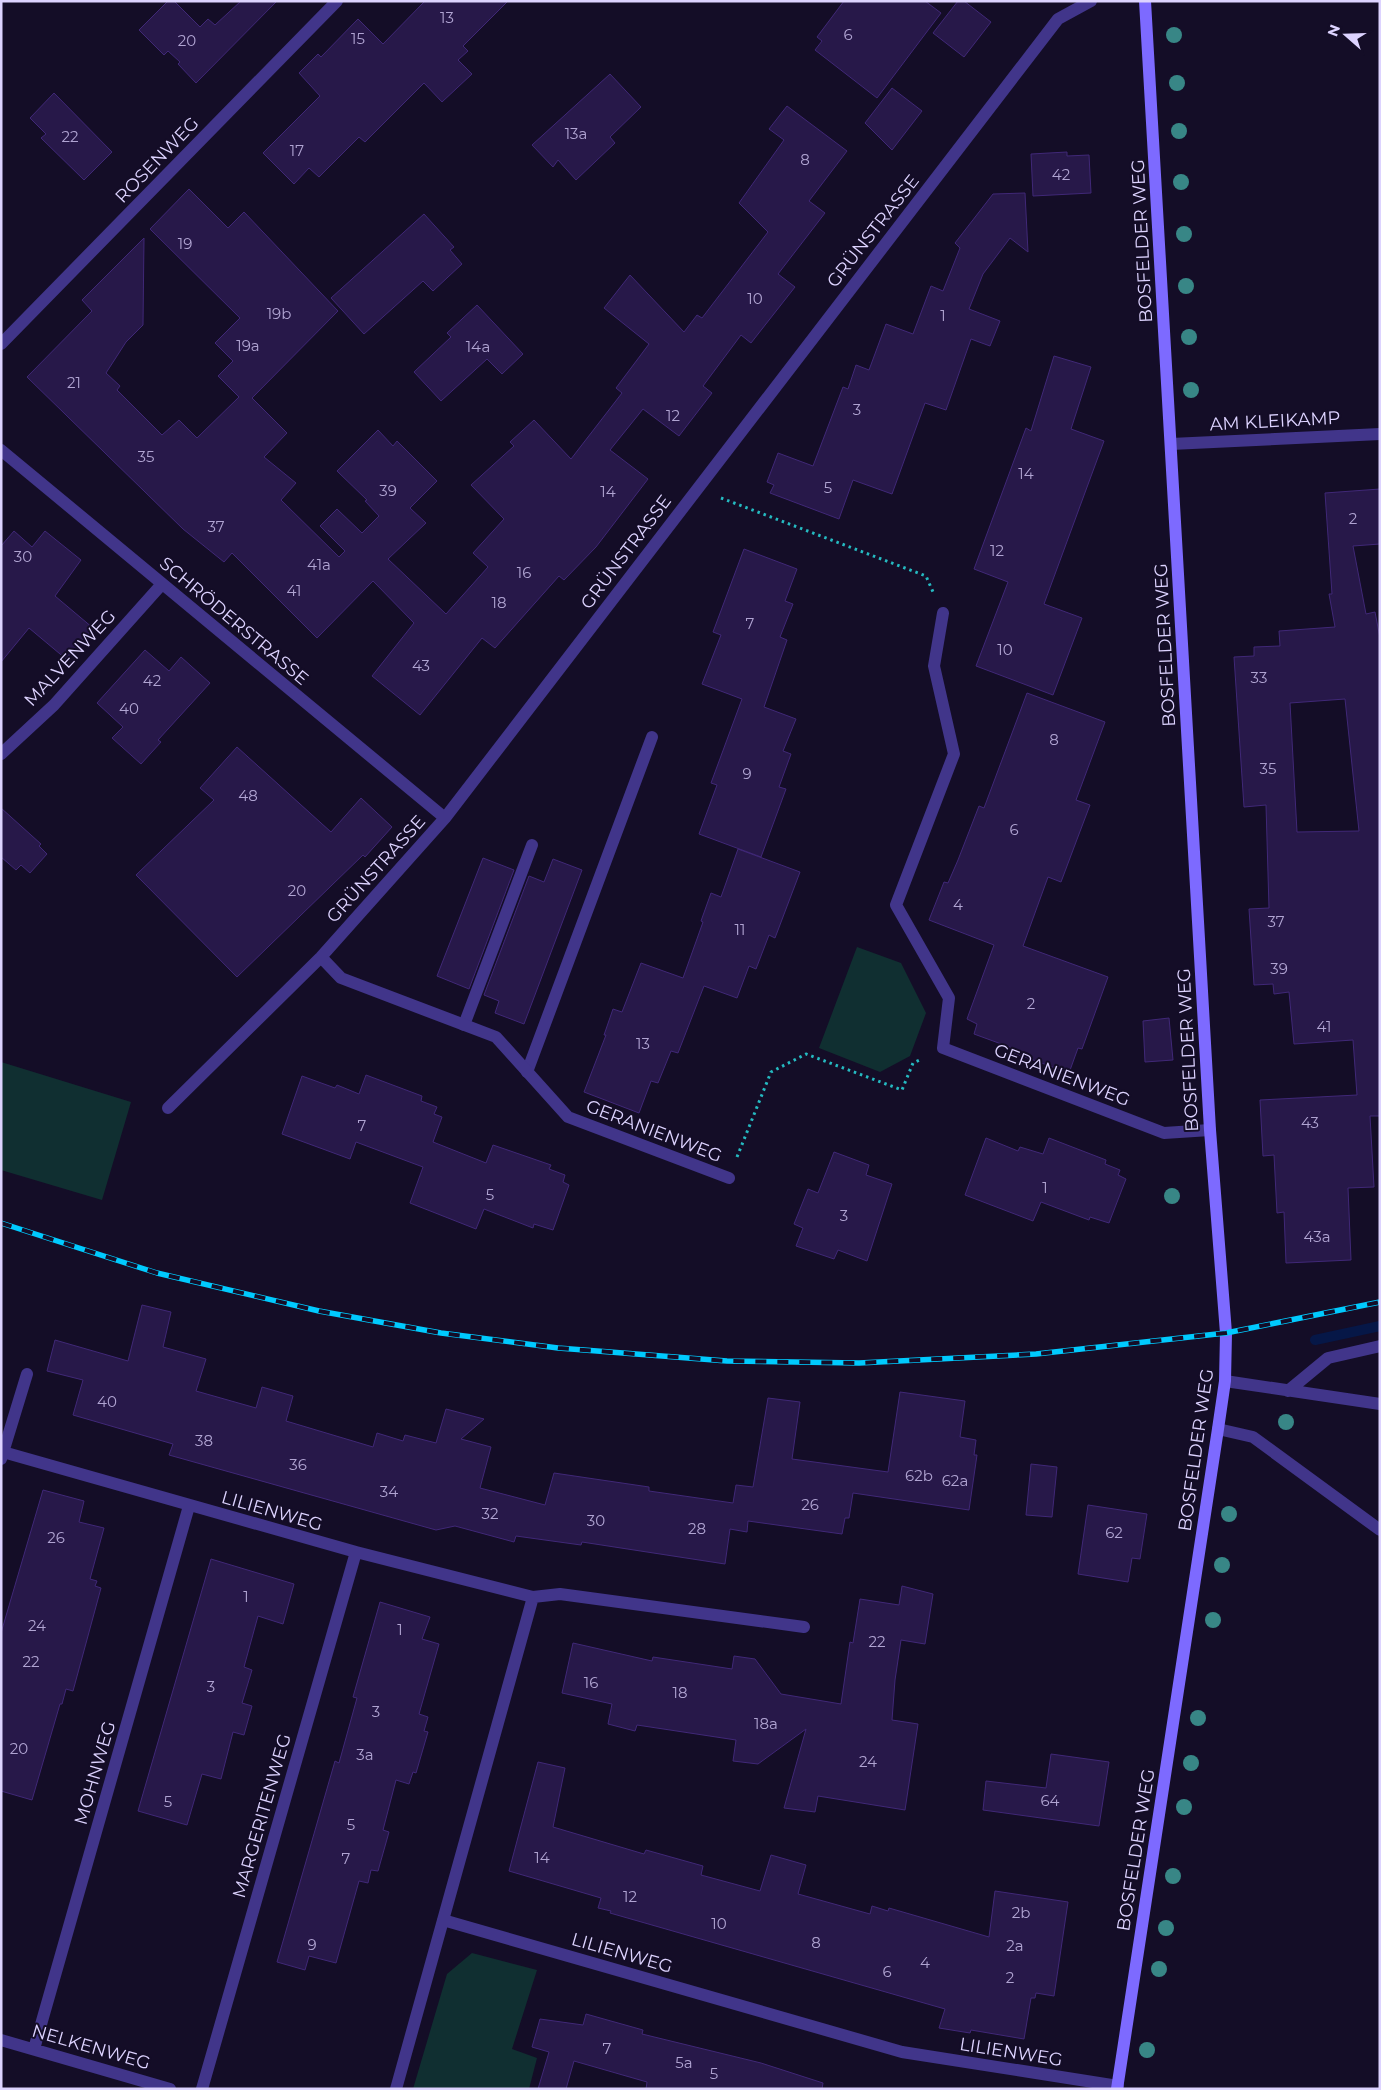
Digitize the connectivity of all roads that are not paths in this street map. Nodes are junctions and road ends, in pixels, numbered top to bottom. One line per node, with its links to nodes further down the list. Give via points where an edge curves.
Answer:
1 (337, 1): 4 (street, ROSENWEG)
2 (1090, 1): 12 (street, GRÜNSTRASSE, via 1058,20)
3 (1144, 1): 6 (street, BOSFELDER WEG)
4 (1, 344)
5 (1380, 434): 6 (street, AM KLEIKAMP)
6 (1171, 444): 18 (street, BOSFELDER WEG)
7 (1, 450): 8 (street, SCHRÖDERSTRASSE)
8 (162, 584): 11 (street, MALVENWEG, via 54,704); 12 (street, SCHRÖDERSTRASSE)
9 (943, 613): 18 (street, GERANIENWEG, via 934,666 954,754 896,905 949,998 943,1048 1164,1133)
10 (652, 737): 16 (street)
11 (1, 754)
12 (445, 818): 14 (street, GRÜNSTRASSE)
13 (532, 845): 15 (street)
14 (321, 957): 15 (street, GERANIENWEG, via 341,978); 17 (street, GRÜNSTRASSE)
15 (464, 1025): 16 (street, GERANIENWEG, via 496,1037)
16 (527, 1072): 19 (street, GERANIENWEG, via 568,1117)
17 (168, 1108)
18 (1210, 1130): 22 (street, BOSFELDER WEG, via 1226,1333)
19 (729, 1178)
20 (1380, 1346): 23 (street, via 1328,1358)
21 (27, 1374): 26 (street)
22 (1225, 1381): 23 (street); 25 (street, BOSFELDER WEG)
23 (1288, 1391): 24 (street)
24 (1380, 1404)
25 (1218, 1429): 28 (street, via 1253,1437); 35 (street, BOSFELDER WEG)
26 (2, 1455): 27 (street, LILIENWEG)
27 (189, 1506): 29 (street, LILIENWEG); 34 (street, MOHNWEG)
28 (1380, 1530)
29 (356, 1552): 30 (street, LILIENWEG); 37 (street, MARGERITENWEG)
30 (534, 1597): 31 (street, LILIENWEG, via 560,1594); 32 (street)
31 (804, 1627)
32 (443, 1920): 35 (street, LILIENWEG, via 902,2052); 38 (street)
33 (1, 2040): 34 (street, NELKENWEG)
34 (34, 2049): 36 (street, NELKENWEG)
35 (1118, 2087)
36 (170, 2089)
37 (202, 2089)
38 (396, 2089)

